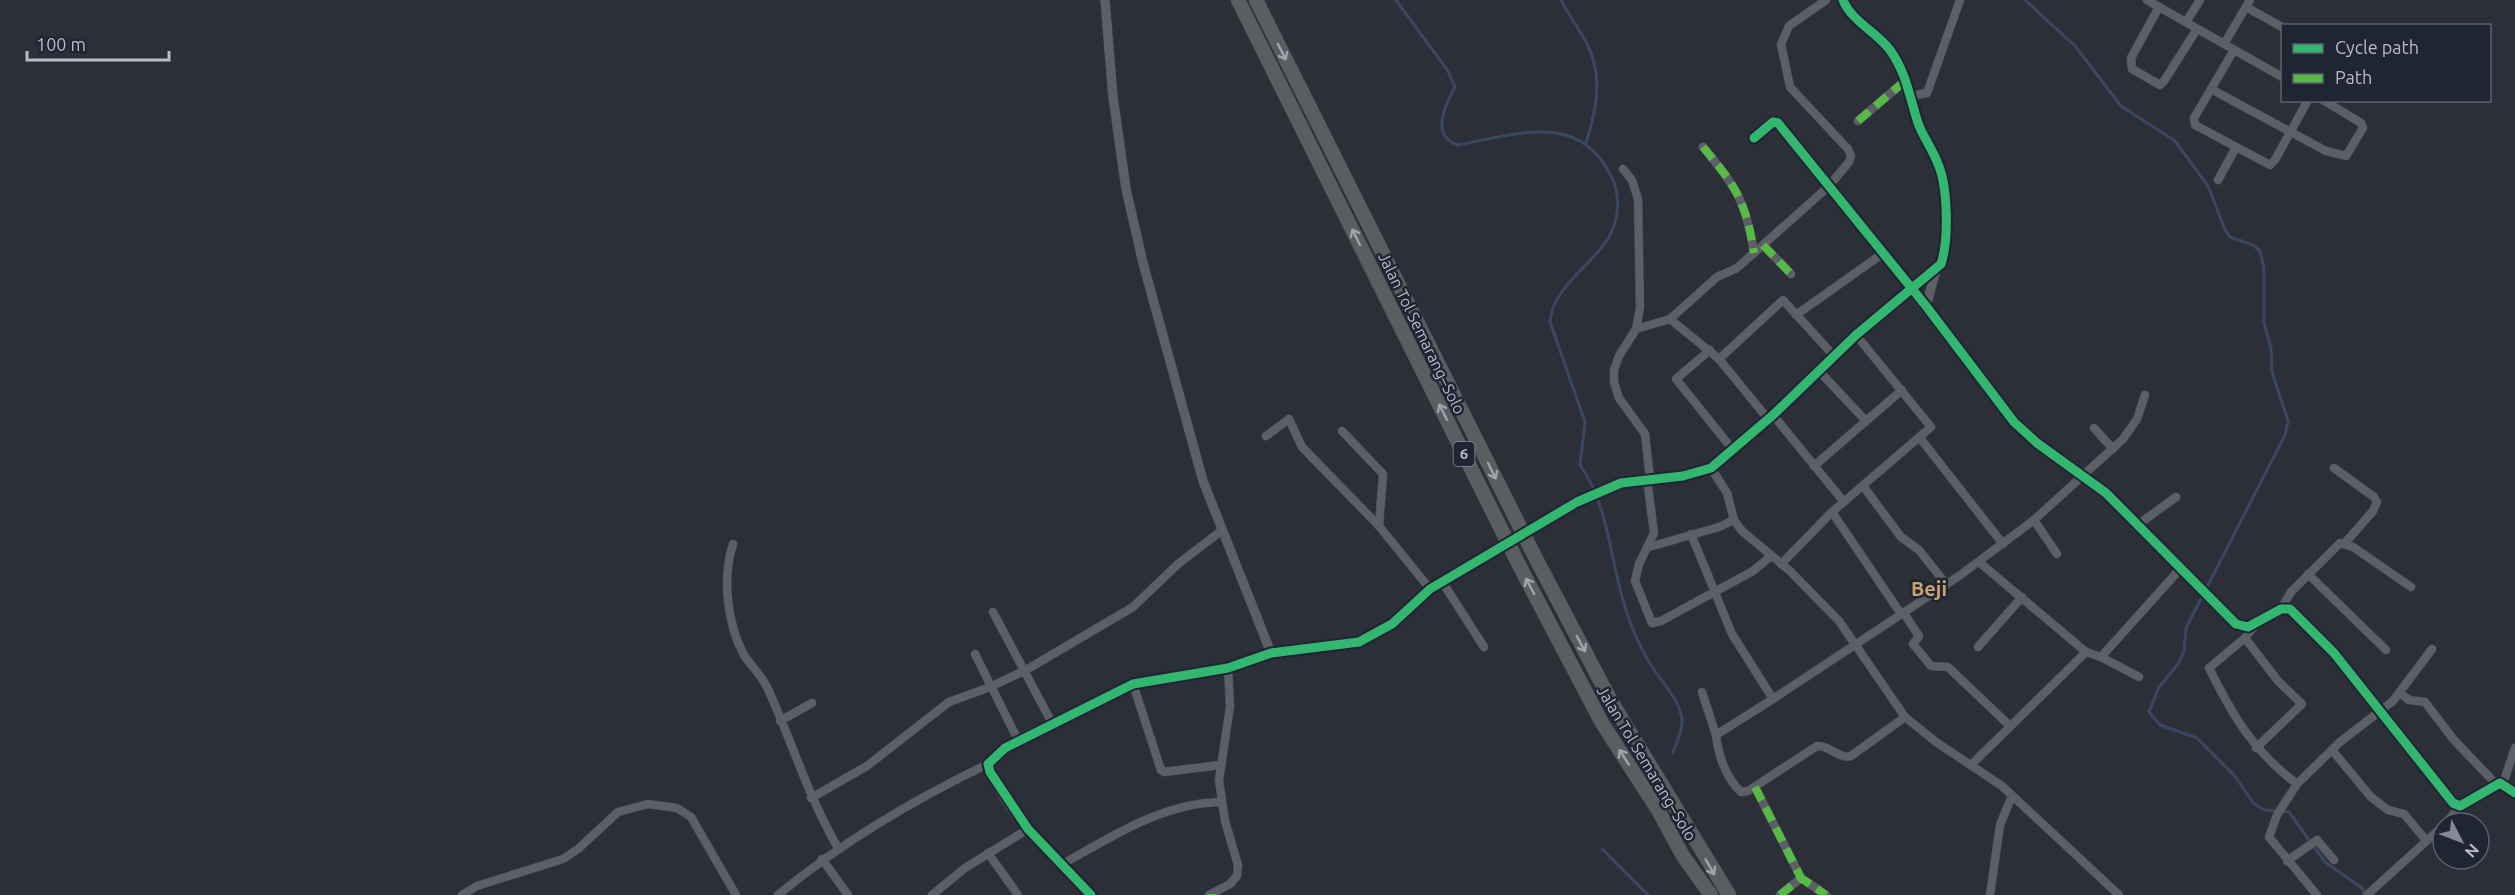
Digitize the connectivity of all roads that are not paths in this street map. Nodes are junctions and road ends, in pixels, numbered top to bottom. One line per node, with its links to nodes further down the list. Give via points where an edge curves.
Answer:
1 (1105, 0): 69 (street, via 1126,189 1178,395)
2 (1238, 0): 152 (highway, Jalan Tol Semarang–Solo / 6, one-way to 2, via 1602,723 1519,565)
3 (1256, 0): 153 (highway, Jalan Tol Semarang–Solo / 6, one-way to 153, via 1612,703)
4 (1826, 0): 29 (street, via 1789,26 1781,44 1790,87 1850,153 1849,162)
5 (1843, 0): 17 (street, via 1886,45)
6 (1960, 0): 19 (street, via 1927,93)
7 (2147, 0): 10 (street)
8 (2200, 0): 11 (street)
9 (2248, 3): 12 (street); 14 (street)
10 (2159, 7): 11 (street); 13 (street, via 2131,58 2132,69 2155,83 2160,85 2164,81)
11 (2186, 22): 13 (street)
12 (2281, 26)
13 (2197, 28): 14 (street)
14 (2224, 44): 15 (street)
15 (2234, 50): 16 (street); 18 (street)
16 (2281, 76)
17 (1906, 80): 19 (street); 22 (street)
18 (2211, 89): 23 (street); 26 (street, via 2193,123)
19 (1911, 96): 33 (street, via 1918,124 1943,182 1945,253)
20 (2307, 102): 23 (street)
21 (2326, 102): 23 (street, via 2361,123 2361,135 2350,154 2337,155)
22 (1858, 121)
23 (2291, 133): 26 (street, via 2270,165)
24 (1754, 138): 29 (street, via 1778,123)
25 (1703, 147): 31 (street, via 1736,188 1745,207)
26 (2235, 149): 28 (street)
27 (1623, 169): 39 (street, via 1632,180 1638,199 1640,308)
28 (2218, 180)
29 (1828, 187): 30 (street); 32 (street)
30 (1763, 245): 31 (street); 34 (street)
31 (1754, 253): 38 (street, via 1737,268 1717,277)
32 (1882, 254): 35 (street); 37 (street)
33 (1936, 270): 35 (street); 36 (street)
34 (1791, 274)
35 (1910, 288): 36 (street); 40 (street)
36 (1926, 306): 58 (street, via 2014,422)
37 (1796, 315): 42 (street); 43 (street, via 1782,300)
38 (1671, 319): 39 (street); 41 (street)
39 (1636, 329): 59 (street, via 1619,356 1614,382 1619,398 1645,434)
40 (1856, 334): 42 (street); 45 (street)
41 (1710, 350): 43 (street); 54 (street, via 1676,379)
42 (1834, 356): 44 (street)
43 (1719, 359): 47 (street)
44 (1819, 371): 47 (street); 48 (street)
45 (1902, 390): 48 (street); 52 (street, via 1930,425)
46 (2145, 395): 53 (street, via 2137,418)
47 (1770, 417): 54 (street); 55 (street)
48 (1866, 421): 55 (street)
49 (2094, 428): 53 (street)
50 (1342, 431): 68 (street, via 1383,474)
51 (1266, 436): 68 (street, via 1289,419 1302,447)
52 (1920, 438): 60 (street); 73 (street)
53 (2113, 449): 58 (street)
54 (1733, 450): 56 (street)
55 (1814, 466): 63 (street)
56 (1711, 468): 59 (street); 65 (street, via 1729,497)
57 (2334, 468): 71 (street, via 2377,502 2373,512)
58 (2083, 475): 66 (street); 67 (street)
59 (1649, 479): 62 (street, via 1606,488); 74 (street, via 1654,529)
60 (1863, 486): 63 (street); 83 (street, via 1901,537 1919,550)
61 (2176, 496): 67 (street)
62 (1577, 502)
63 (1844, 502): 64 (street)
64 (1832, 512): 79 (street); 90 (street)
65 (1734, 520): 70 (street); 76 (street, via 1746,536)
66 (2034, 520): 73 (street); 75 (street)
67 (2139, 524): 80 (street)
68 (1379, 526): 85 (street)
69 (1221, 531): 99 (street); 103 (street, via 1178,564 1133,607)
70 (1691, 534): 74 (street); 86 (street)
71 (2344, 543): 81 (street, via 2335,546); 84 (street)
72 (733, 544): 113 (street, via 726,581 732,618 743,653 767,687)
73 (2003, 544): 78 (street)
74 (1649, 547): 86 (street, via 1635,578 1652,623)
75 (2057, 554)
76 (1771, 556): 79 (street); 86 (street, via 1753,571)
77 (1475, 562): 82 (street)
78 (1979, 562): 83 (street); 87 (street)
79 (1781, 564): 93 (street, via 1823,603)
80 (2181, 568): 91 (street, via 2236,624); 101 (street)
81 (2308, 574): 88 (street, via 2284,600); 97 (street)
82 (1443, 583): 85 (street); 94 (street)
83 (1946, 584): 90 (street)
84 (2411, 587)
85 (1430, 589): 99 (street, via 1392,624 1359,642)
86 (1714, 592): 109 (street, via 1732,634)
87 (2022, 597): 95 (street); 98 (street)
88 (2281, 609): 91 (street); 111 (street, via 2290,609 2308,625)
89 (993, 612): 103 (street)
90 (1902, 613): 93 (street); 115 (street, via 1919,636 1913,644 1931,666 1948,667)
91 (2256, 624): 92 (street)
92 (2245, 638): 118 (street, via 2209,668 2236,720); 118 (street, via 2278,681 2302,704)
93 (1855, 646): 109 (street); 112 (street)
94 (1484, 647)
95 (1978, 647)
96 (2432, 649): 108 (street)
97 (2386, 650)
98 (2086, 652): 101 (street); 115 (street)
99 (1271, 653): 102 (street)
100 (975, 654): 106 (street)
101 (2102, 657): 104 (street)
102 (1228, 668): 105 (street); 123 (street, via 1230,716)
103 (1026, 670): 106 (street); 114 (street)
104 (2139, 677)
105 (1133, 684): 114 (street); 123 (street, via 1161,770)
106 (990, 687): 117 (street); 129 (street, via 949,702 867,766)
107 (1702, 692): 116 (street)
108 (2400, 693): 111 (street); 125 (street, via 2409,700 2425,702 2454,740)
109 (1773, 699): 116 (street)
110 (812, 703): 113 (street)
111 (2381, 713): 120 (street); 131 (street, via 2446,797)
112 (1905, 717): 122 (street); 126 (street, via 1851,756 1817,746)
113 (780, 721): 129 (street)
114 (1052, 723): 117 (street)
115 (2010, 726): 122 (street)
116 (1716, 735): 126 (street, via 1719,753 1738,789 1744,792)
117 (1018, 740): 121 (street)
118 (2256, 748): 124 (street)
119 (2515, 748): 125 (street)
120 (2332, 750): 124 (street); 135 (street, via 2371,797 2388,810 2404,814)
121 (988, 764): 133 (street); 136 (street, via 939,788)
122 (1972, 764): 128 (street)
123 (1220, 765): 130 (street)
124 (2297, 784): 140 (street, via 2281,806 2269,837)
125 (2500, 784): 127 (street); 131 (street)
126 (1755, 787): 142 (street)
127 (2515, 793)
128 (2012, 796): 156 (street, via 2000,825); 157 (street)
129 (811, 798): 136 (street)
130 (1221, 802): 141 (street, via 1192,804 1158,815); 151 (street, via 1238,865 1237,876)
131 (2460, 806): 132 (street)
132 (2456, 811)
133 (1028, 828): 137 (street); 141 (street)
134 (2431, 836): 135 (street)
135 (2426, 840): 143 (street)
136 (838, 848): 138 (street)
137 (988, 853): 148 (street); 149 (street)
138 (822, 859): 146 (street); 147 (street)
139 (2334, 860): 140 (street, via 2319,842)
140 (2288, 861): 158 (street)
141 (1061, 865): 150 (street)
142 (1801, 878): 154 (street); 155 (street)
143 (2370, 894)
144 (462, 895): 145 (street, via 477,886 563,859 618,812 648,804 677,808 691,817)
145 (736, 895)
146 (778, 895)
147 (848, 895)
148 (932, 895)
149 (1017, 895)
150 (1091, 895)
151 (1211, 895)
152 (1711, 895)
153 (1729, 895)
154 (1780, 895)
155 (1826, 895)
156 (1990, 895)
157 (2119, 895)
158 (2317, 895)

